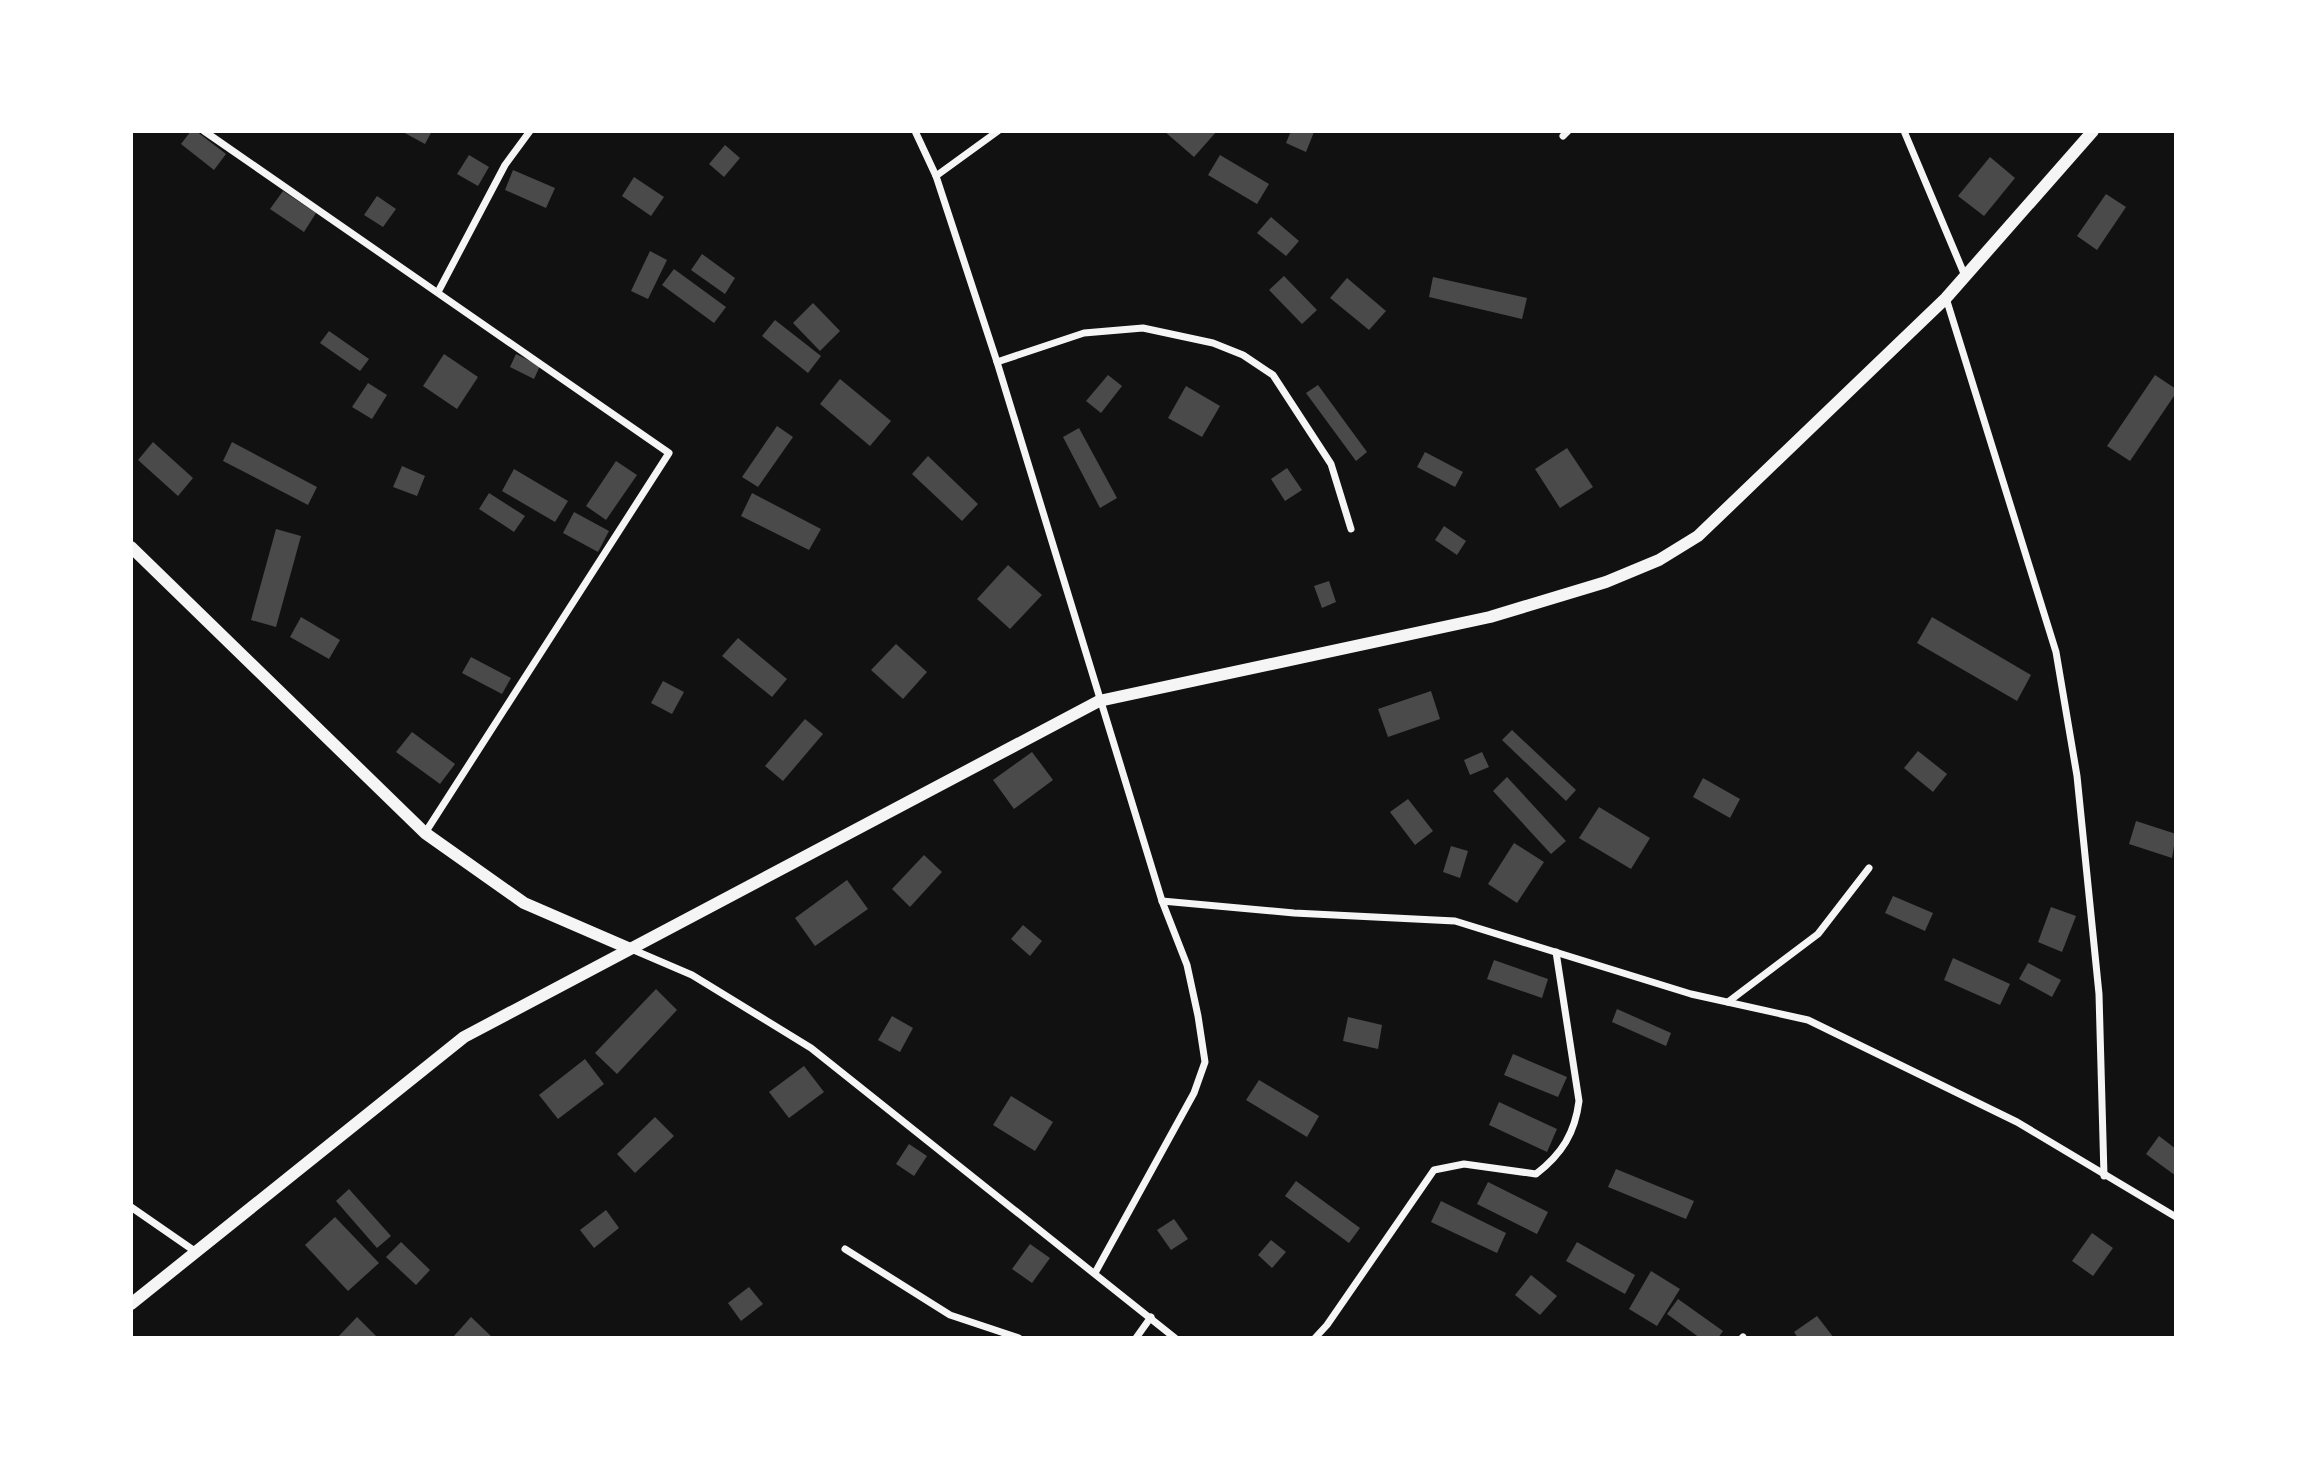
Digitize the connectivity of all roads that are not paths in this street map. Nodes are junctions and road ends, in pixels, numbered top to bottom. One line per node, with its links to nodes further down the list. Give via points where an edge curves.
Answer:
1 (204, 131): 9 (street)
2 (530, 131): 9 (street, via 505,165)
3 (915, 131): 7 (street)
4 (998, 131): 7 (street)
5 (1904, 131): 8 (street)
6 (2093, 131): 8 (street)
7 (936, 176): 11 (street)
8 (1965, 277): 10 (street)
9 (438, 292): 15 (street, via 669,453)
10 (1946, 298): 14 (street, via 1698,536 1660,560 1606,582 1490,617); 21 (street, via 2056,652 2077,776 2099,994)
11 (996, 362): 12 (street, via 1084,333 1143,328 1213,343 1243,355 1273,375 1332,464); 14 (street)
12 (1351, 529)
13 (131, 547): 15 (street)
14 (1099, 701): 17 (street); 18 (street)
15 (425, 833): 18 (street, via 524,903)
16 (1869, 868): 20 (street, via 1818,934)
17 (1161, 901): 19 (street, via 1454,921); 26 (street, via 1187,965 1205,1062 1194,1093)
18 (628, 948): 25 (street, via 464,1037); 26 (street, via 692,975 811,1048)
19 (1556, 952): 20 (street); 32 (street, via 1579,1101 1576,1125 1555,1159 1536,1174 1464,1164 1434,1170)
20 (1728, 1002): 21 (street, via 1808,1020 2017,1122)
21 (2104, 1176): 23 (street)
22 (131, 1207): 25 (street)
23 (2176, 1217)
24 (845, 1249): 29 (street, via 950,1315)
25 (196, 1252): 27 (street)
26 (1095, 1273): 28 (street)
27 (131, 1304)
28 (1151, 1317): 30 (street); 31 (street)
29 (1018, 1338)
30 (1136, 1338)
31 (1175, 1338)
32 (1315, 1338)

